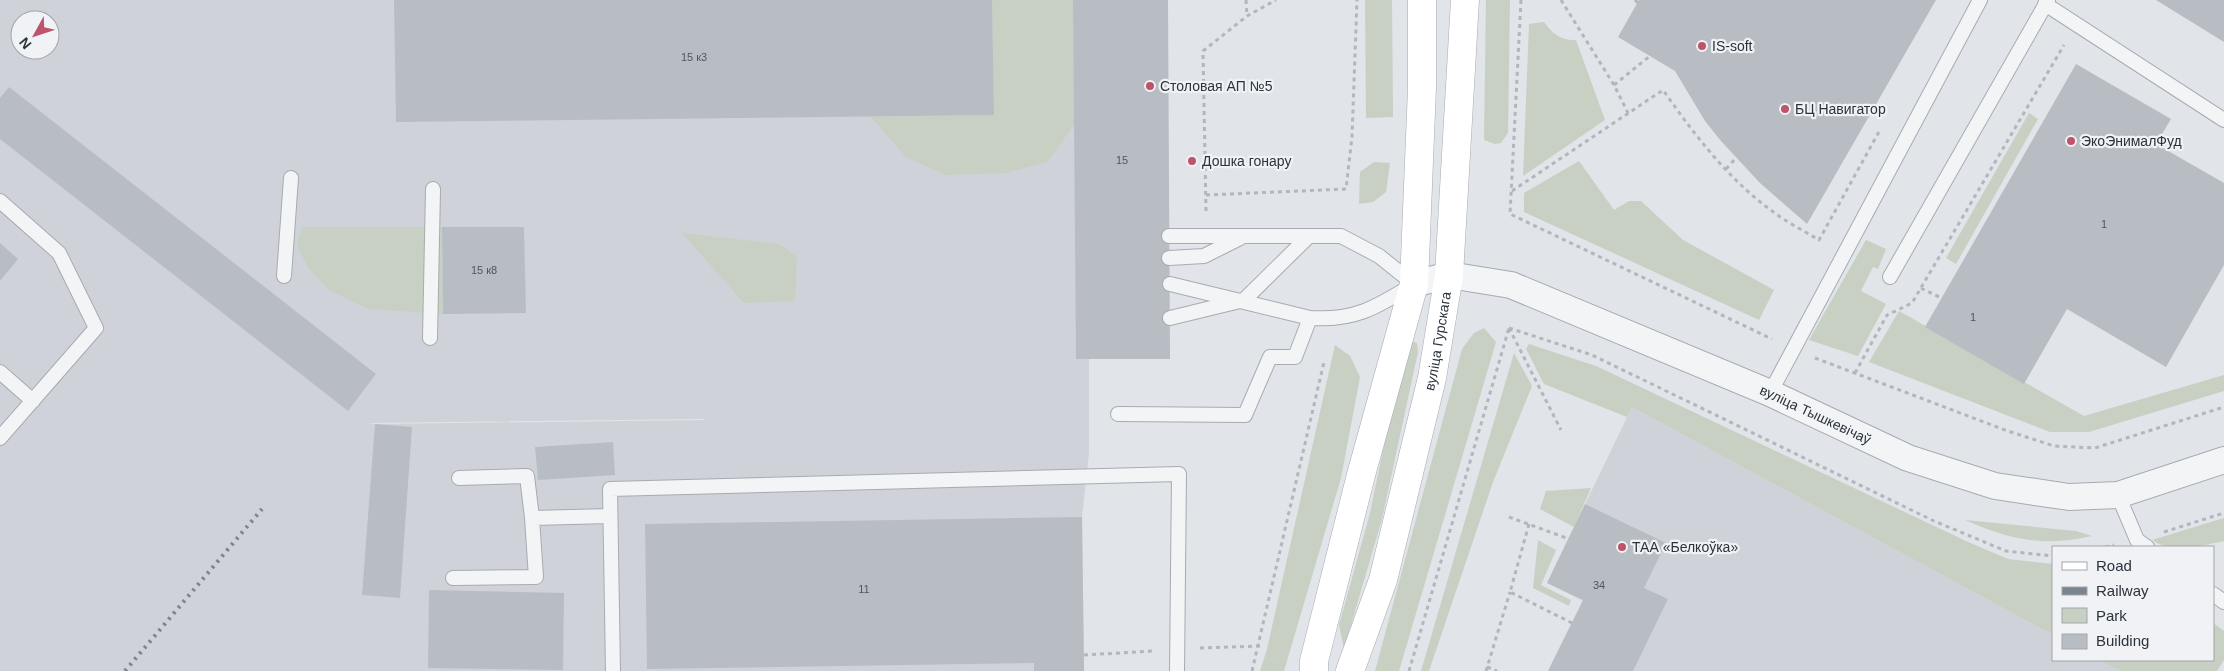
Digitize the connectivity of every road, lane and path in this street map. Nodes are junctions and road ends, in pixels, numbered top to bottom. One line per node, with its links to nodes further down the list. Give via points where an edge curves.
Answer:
1 (1246, 0): 10 (path)
2 (1276, 0): 10 (path)
3 (1357, 0): 24 (path, via 1352,137 1346,189)
4 (1422, 0): 35 (main road)
5 (1465, 0): 32 (main road, вуліца Гурскага)
6 (1521, 0): 23 (path)
7 (1561, 0): 13 (path)
8 (1980, 0): 43 (lane)
9 (2046, 2): 11 (lane); 33 (lane)
10 (1247, 16): 14 (path, via 1203,51)
11 (2076, 24): 17 (lane); 36 (path)
12 (1650, 56): 13 (path)
13 (1614, 85): 16 (path)
14 (1204, 87): 15 (path); 24 (path)
15 (1168, 88)
16 (1628, 113): 20 (path, via 1663,90); 23 (path)
17 (2224, 120)
18 (1881, 128): 20 (path, via 1819,240 1778,216)
19 (1736, 158): 20 (path)
20 (1726, 169)
21 (291, 178): 31 (lane)
22 (433, 189): 42 (lane)
23 (1511, 192): 43 (path, via 1510,214)
24 (1206, 195): 27 (path)
25 (0, 201): 48 (lane, via 59,253 96,328)
26 (1169, 236): 27 (lane)
27 (1206, 236): 28 (lane)
28 (1243, 236): 29 (lane); 30 (lane, via 1204,256)
29 (1310, 236): 35 (lane, via 1341,236 1379,256); 38 (lane)
30 (1169, 258)
31 (284, 276)
32 (1449, 276): 35 (street, вуліца Тышкевічаў); 47 (street, вуліца Тышкевічаў, via 1511,285); 71 (main road, вуліца Гурскага, via 1432,378 1385,571)
33 (1890, 277)
34 (1170, 284): 38 (lane)
35 (1414, 284): 40 (lane, via 1374,309 1332,319); 70 (main road, via 1361,475)
36 (1921, 288): 37 (path); 46 (path, via 1912,303 1886,315)
37 (1942, 298)
38 (1244, 300): 39 (lane); 40 (lane)
39 (1170, 318)
40 (1310, 318): 50 (lane, via 1295,357 1270,357 1245,414)
41 (1509, 328): 51 (path); 62 (path, via 1592,355 1934,521 2006,551); 72 (path)
42 (430, 338)
43 (1794, 349): 46 (path); 47 (lane)
44 (1324, 362): 69 (path)
45 (0, 372): 48 (lane)
46 (1855, 373): 49 (path, via 2054,446 2095,448)
47 (1770, 394): 55 (street, вуліца Тышкевічаў, via 1908,458 1967,479 2069,497)
48 (32, 401): 52 (lane)
49 (2224, 407)
50 (1118, 414)
51 (1561, 430)
52 (0, 438)
53 (2224, 460): 55 (street, вуліца Тышкевічаў)
54 (459, 478): 58 (lane, via 527,476)
55 (2118, 495): 61 (lane, via 2137,540)
56 (610, 516): 58 (lane); 67 (lane); 68 (lane, via 610,489 1179,474)
57 (1508, 517): 59 (path)
58 (532, 518): 63 (lane, via 536,578)
59 (1529, 524): 60 (path); 64 (path)
60 (1569, 539)
61 (2146, 546)
62 (2052, 556)
63 (453, 578)
64 (1510, 592): 65 (path); 66 (path)
65 (1572, 623)
66 (1488, 666): 73 (path); 74 (path)
67 (613, 671)
68 (1177, 671)
69 (1252, 671)
70 (1314, 671)
71 (1350, 671)
72 (1409, 671)
73 (1486, 671)
74 (1496, 671)

